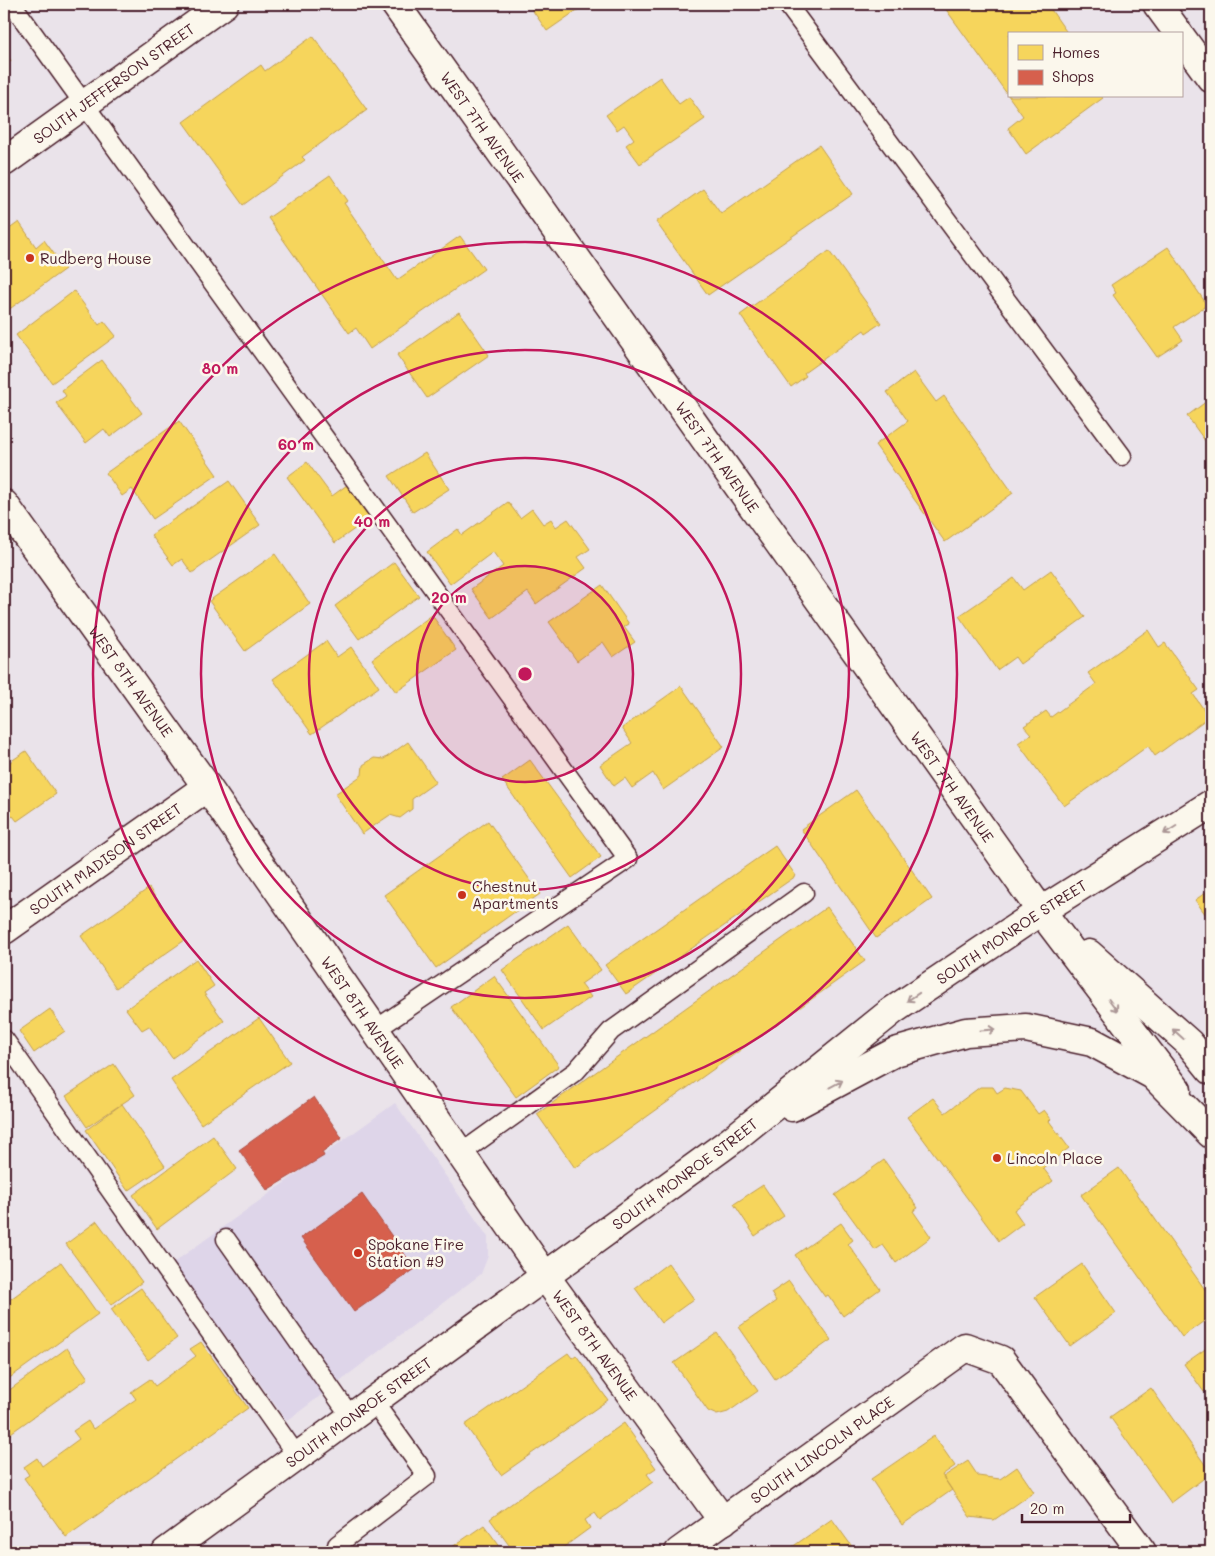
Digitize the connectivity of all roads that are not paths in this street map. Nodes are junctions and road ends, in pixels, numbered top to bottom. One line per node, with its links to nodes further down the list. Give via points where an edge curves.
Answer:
1 (12, 4): 9 (lane)
2 (224, 4): 9 (street, SOUTH JEFFERSON STREET)
3 (395, 4): 16 (street, WEST 7TH AVENUE)
4 (786, 4): 11 (lane)
5 (1157, 4): 6 (street)
6 (1178, 32)
7 (1182, 37): 8 (street)
8 (1207, 64)
9 (83, 104): 10 (street, SOUTH JEFFERSON STREET); 18 (lane, via 628,859)
10 (4, 162)
11 (1122, 456)
12 (4, 504): 13 (street, WEST 8TH AVENUE)
13 (207, 787): 17 (street, SOUTH MADISON STREET); 18 (street, WEST 8TH AVENUE)
14 (1211, 804): 16 (street, SOUTH MONROE STREET, one-way to 16)
15 (804, 893): 23 (lane, via 611,1032 576,1071)
16 (1041, 911): 20 (street, WEST 7TH AVENUE, one-way to 16, via 1188,1043); 21 (street, WEST 7TH AVENUE, one-way to 21); 22 (street, SOUTH MONROE STREET, one-way to 22, via 892,1011)
17 (4, 930)
18 (375, 1030): 23 (street, WEST 8TH AVENUE)
19 (4, 1038): 27 (lane)
20 (1211, 1070)
21 (1211, 1134): 22 (street, WEST 7TH AVENUE, one-way to 21, via 895,1052 966,1032 1026,1028 1092,1042 1153,1075)
22 (732, 1140): 25 (street, SOUTH MONROE STREET)
23 (460, 1154): 25 (street, WEST 8TH AVENUE)
24 (226, 1238): 26 (lane)
25 (545, 1276): 26 (street, SOUTH MONROE STREET); 28 (street, WEST 8TH AVENUE)
26 (362, 1409): 27 (street, SOUTH MONROE STREET); 29 (lane, via 427,1476)
27 (297, 1456): 30 (street, SOUTH MONROE STREET)
28 (723, 1521): 31 (street, SOUTH LINCOLN PLACE); 32 (street, SOUTH LINCOLN PLACE, via 966,1347 1001,1360)
29 (337, 1545)
30 (166, 1552)
31 (679, 1552)
32 (1142, 1552)

